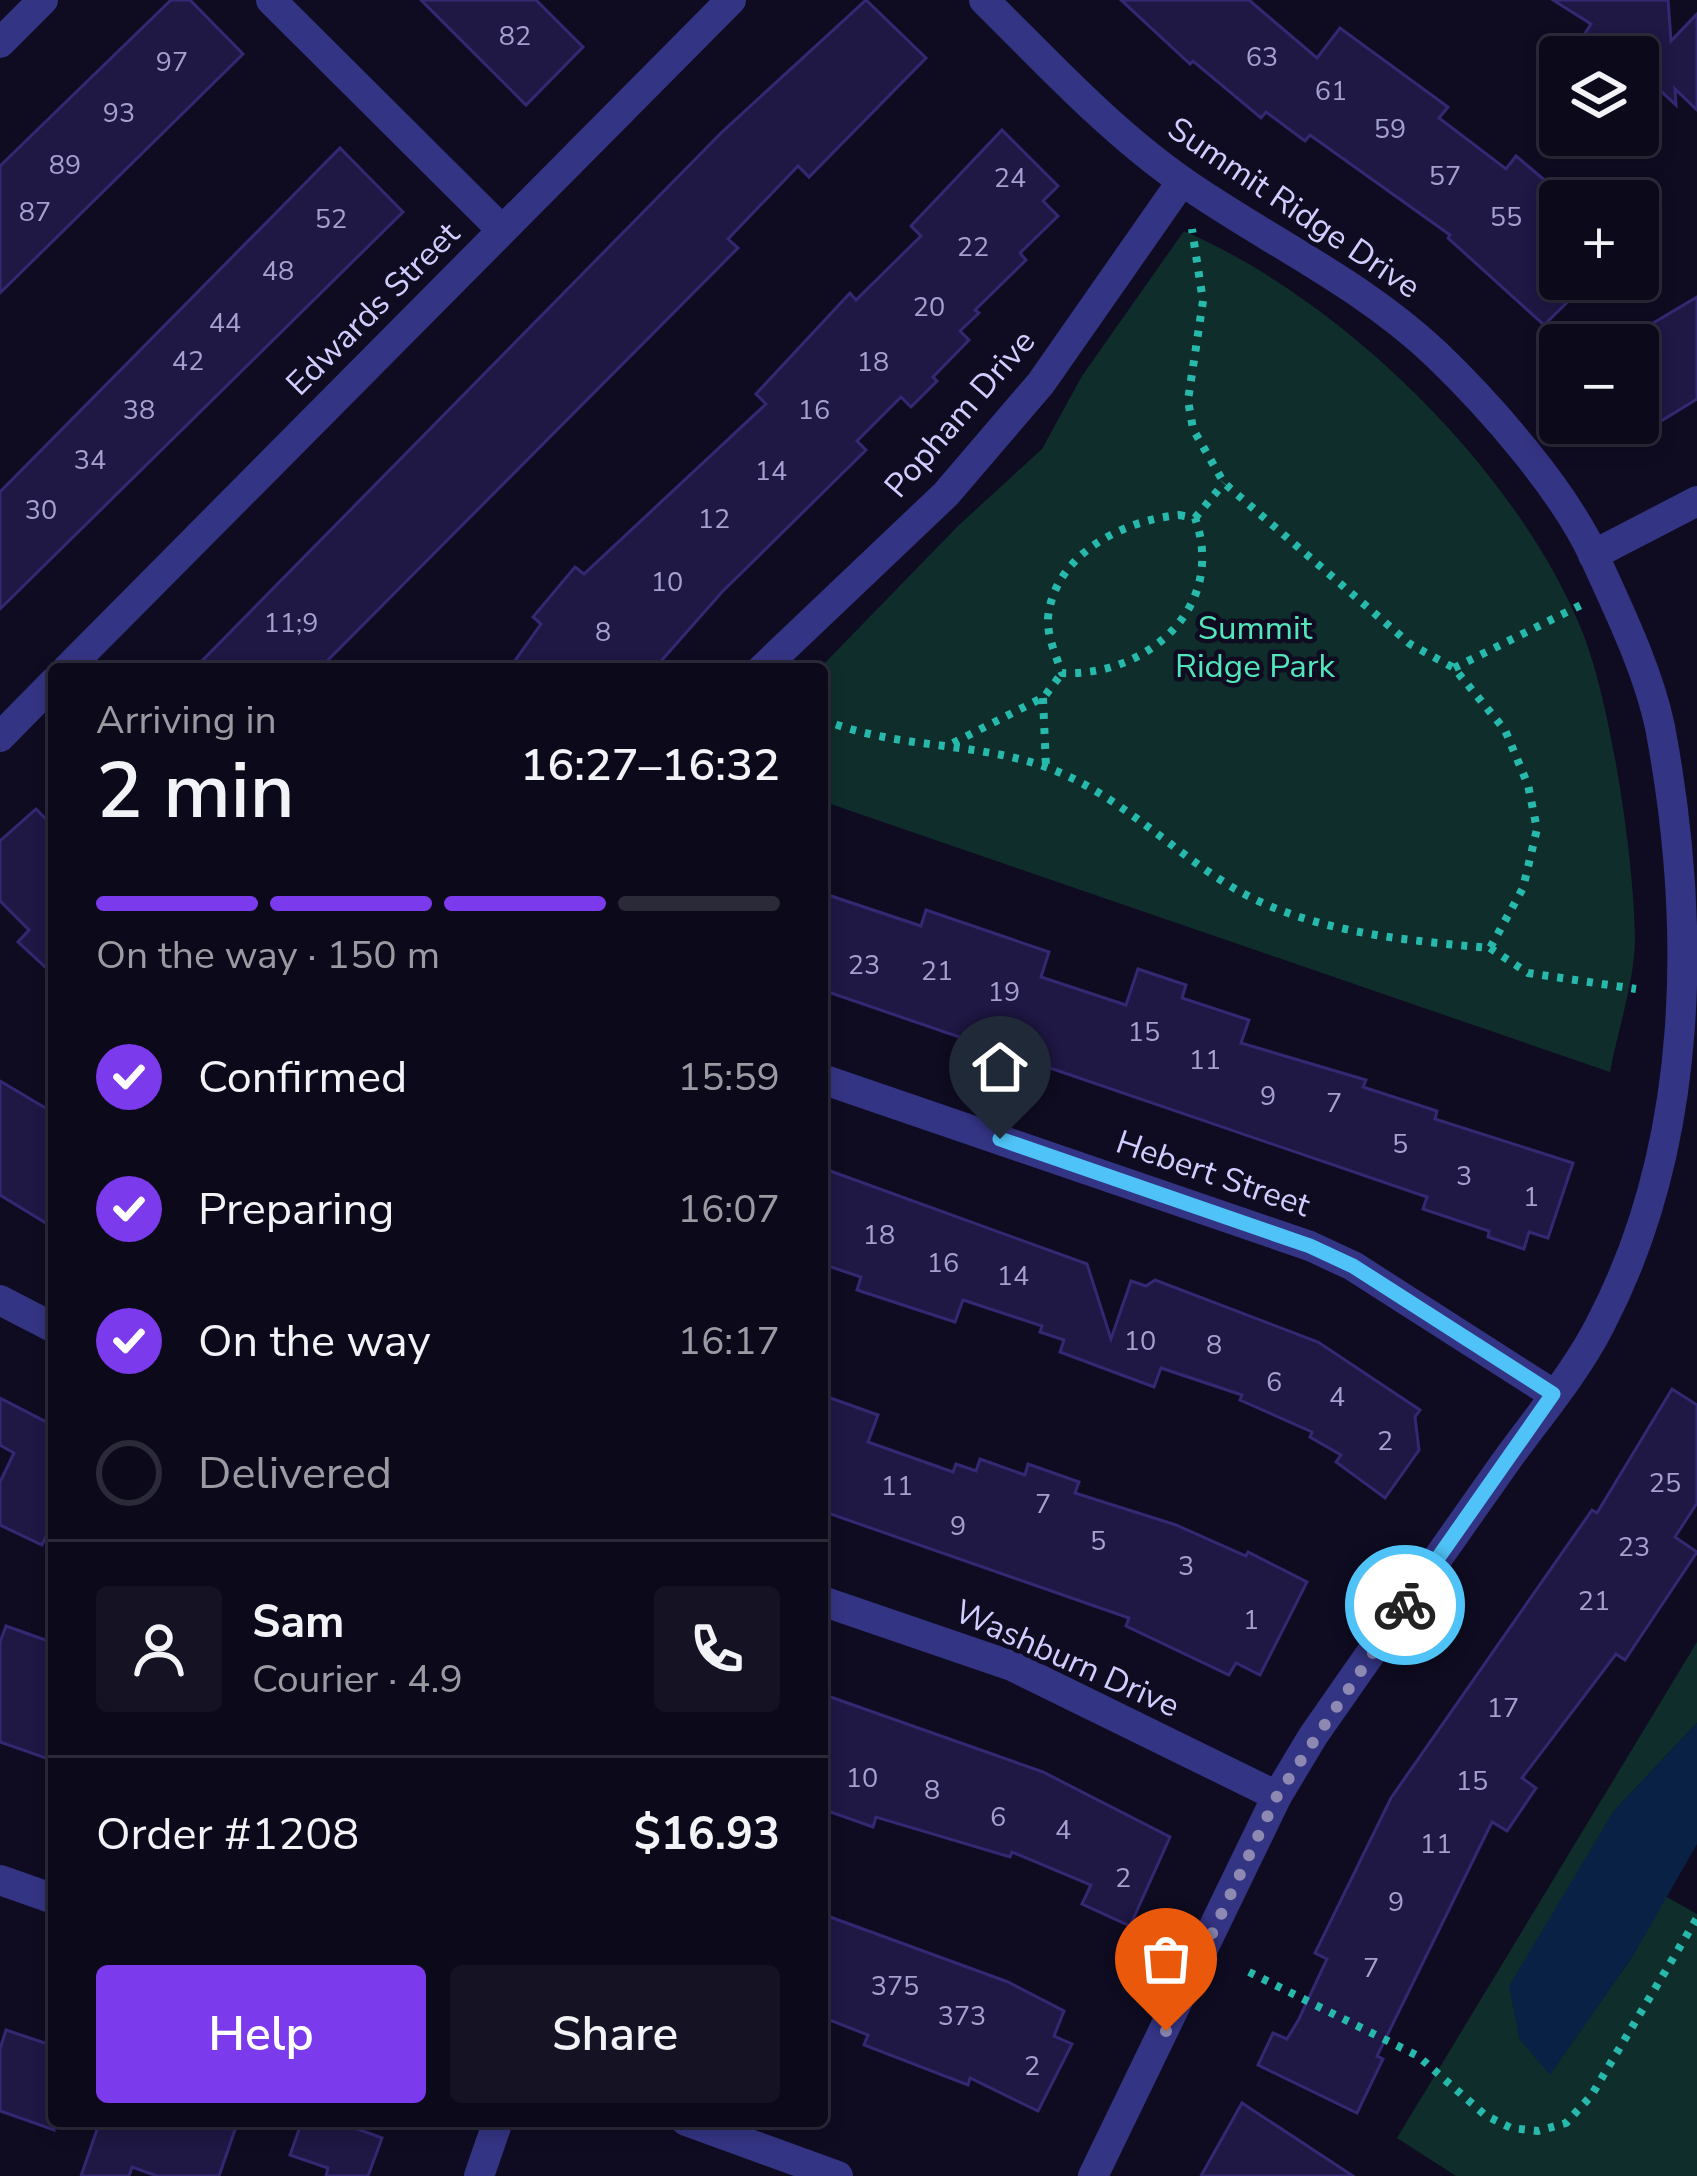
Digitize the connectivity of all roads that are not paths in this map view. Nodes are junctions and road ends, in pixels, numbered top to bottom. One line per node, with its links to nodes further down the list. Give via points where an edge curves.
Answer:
1 (43, 0): 5 (street)
2 (271, 0): 7 (street)
3 (730, 0): 7 (street, Edwards Street)
4 (984, 0): 6 (street, Summit Ridge Drive)
5 (0, 43)
6 (1182, 181): 9 (street, Summit Ridge Drive, via 1361,290 1438,356 1495,418); 11 (street, Popham Drive, via 1041,383 946,494)
7 (502, 230): 10 (street, Edwards Street)
8 (1697, 501): 9 (street)
9 (1593, 555): 17 (street, Summit Ridge Drive, via 1660,724 1684,888 1685,992 1669,1126 1647,1217 1600,1326)
10 (78, 663)
11 (768, 663)
12 (48, 692): 13 (street, Edwards Street)
13 (0, 737)
14 (828, 1081): 17 (street, Hebert Street, via 1310,1246)
15 (0, 1300): 16 (street)
16 (48, 1325)
17 (1553, 1394): 19 (street, Summit Ridge Drive)
18 (828, 1603): 19 (street, Washburn Drive, via 1012,1666)
19 (1277, 1796): 26 (street, Summit Ridge Drive)
20 (0, 1880): 21 (street)
21 (48, 1897)
22 (496, 2127): 24 (street)
23 (703, 2127): 25 (street)
24 (479, 2176)
25 (838, 2176)
26 (1093, 2176)

